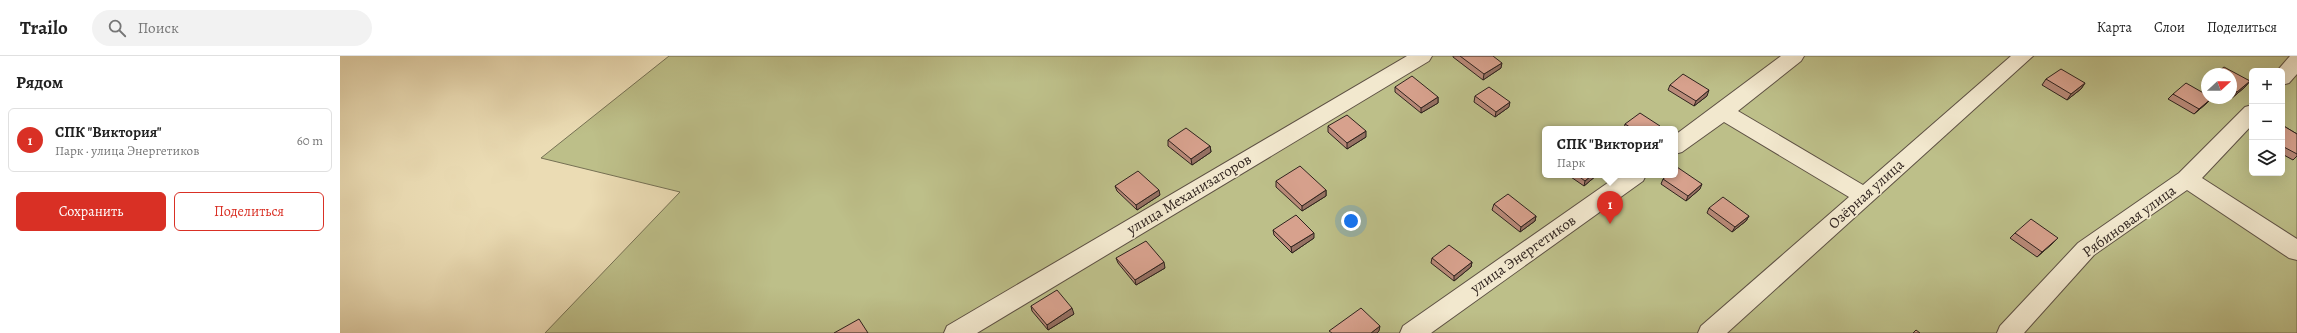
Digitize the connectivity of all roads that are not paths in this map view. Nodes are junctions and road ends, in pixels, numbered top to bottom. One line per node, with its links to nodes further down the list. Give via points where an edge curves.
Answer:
1 (1422, 56): 13 (street, улица Механизаторов)
2 (1794, 56): 6 (street)
3 (2023, 56): 11 (street, Озёрная улица)
4 (2297, 61): 5 (street)
5 (2285, 75)
6 (1723, 112): 8 (street); 11 (street)
7 (2249, 115): 10 (street, Рябиновая улица)
8 (1678, 144)
9 (1630, 178): 14 (street, улица Энергетиков)
10 (2187, 179): 12 (street); 16 (street, Рябиновая улица, via 2086,249)
11 (1864, 196): 15 (street, Озёрная улица)
12 (2297, 251)
13 (956, 333)
14 (1412, 333)
15 (1710, 333)
16 (2009, 333)

